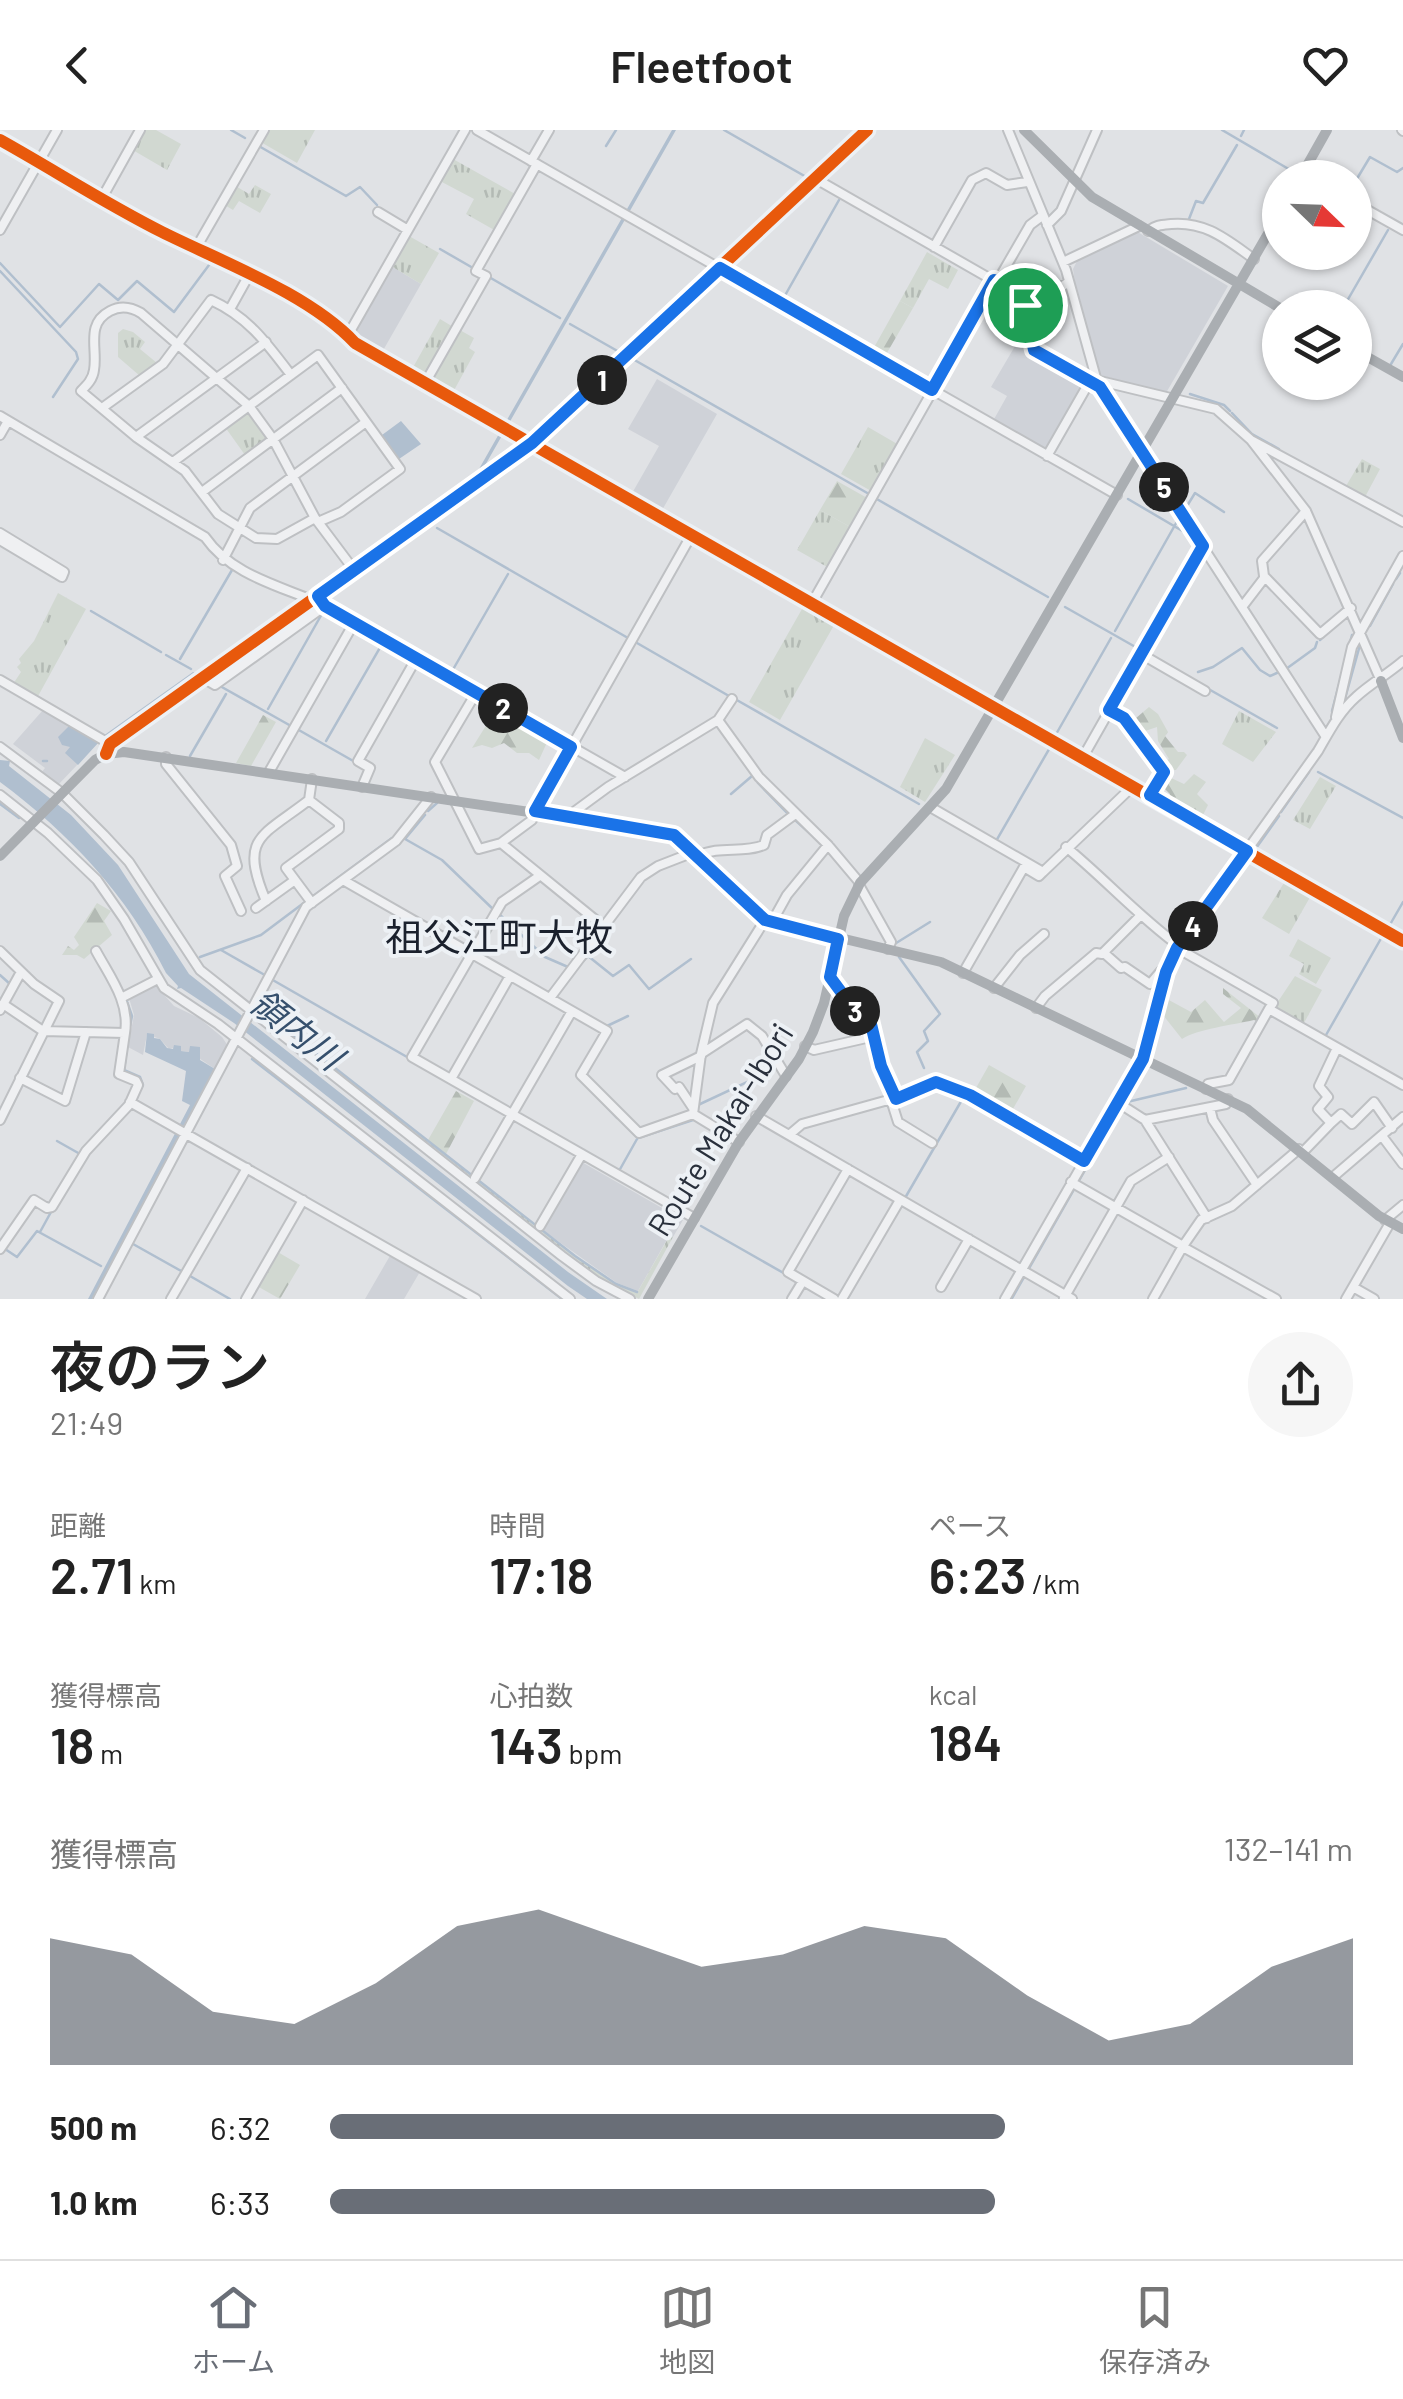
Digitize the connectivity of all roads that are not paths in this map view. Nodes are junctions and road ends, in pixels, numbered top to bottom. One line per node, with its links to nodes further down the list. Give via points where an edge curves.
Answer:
1 (57, 130): 14 (street)
2 (140, 130): 19 (street)
3 (264, 130): 30 (street)
4 (465, 130): 26 (street)
5 (477, 130): 15 (street)
6 (549, 130): 15 (street)
7 (868, 130): 16 (street)
8 (1008, 130): 18 (street)
9 (1024, 130): 17 (main road)
10 (1097, 130): 17 (street)
11 (1327, 130): 13 (main road)
12 (0, 140): 14 (street)
13 (1312, 160)
14 (39, 162): 19 (street); 25 (street)
15 (534, 162): 33 (street); 48 (street, via 476,271 486,276)
16 (816, 179): 29 (street); 33 (street)
17 (1075, 181): 23 (street); 24 (main road)
18 (1027, 182): 22 (street); 29 (street, via 1007,185 986,173 972,180)
19 (102, 198): 30 (street)
20 (378, 212): 26 (street)
21 (1372, 213): 27 (street)
22 (1042, 216): 23 (street); 35 (street)
23 (1046, 225): 32 (street)
24 (1144, 228): 31 (street, via 1192,222); 32 (street); 37 (main road)
25 (0, 230)
26 (408, 230): 41 (street)
27 (1403, 230)
28 (1262, 245): 31 (main road, Route Makai-Ibori)
29 (934, 246): 35 (street)
30 (196, 248): 34 (street)
31 (1254, 259): 37 (main road, Route Makai-Ibori)
32 (1063, 262): 36 (street)
33 (720, 268): 51 (street); 61 (street)
34 (249, 275): 39 (street); 41 (street)
35 (995, 281): 40 (street, via 1024,298); 51 (street)
36 (1069, 282): 40 (street); 49 (street)
37 (1240, 284): 38 (main road); 52 (main road, Route Makai-Ibori)
38 (1262, 297)
39 (230, 309): 42 (street); 43 (street, via 210,300)
40 (1026, 309): 49 (street, via 1034,350)
41 (348, 335): 48 (street)
42 (266, 342): 45 (street); 47 (street)
43 (178, 344): 47 (street); 54 (street, via 163,364); 54 (street, via 135,309 104,315 95,328 93,376 81,391)
44 (1372, 360): 46 (main road)
45 (290, 375): 50 (street, via 318,355); 53 (street)
46 (1403, 377)
47 (216, 378): 53 (street); 58 (street)
48 (425, 383): 61 (street)
49 (1095, 383): 52 (street); 62 (street); 63 (street)
50 (342, 388): 56 (street); 59 (street)
51 (932, 390): 63 (street); 80 (street)
52 (1174, 398): 60 (street, via 1216,409); 62 (main road, Route Makai-Ibori)
53 (248, 406): 59 (street); 64 (street)
54 (102, 408): 58 (street)
55 (4, 419): 57 (street); 76 (street, via 204,537)
56 (366, 422): 65 (street); 69 (street, via 400,469 341,512)
57 (0, 435)
58 (136, 437): 64 (street)
59 (273, 439): 65 (street); 66 (street)
60 (1251, 440): 68 (street); 70 (street)
61 (532, 443): 72 (street); 77 (street)
62 (1142, 453): 67 (main road, Route Makai-Ibori); 74 (street)
63 (1047, 456): 67 (street)
64 (172, 462): 66 (street)
65 (293, 476): 69 (street); 71 (street, via 250,508)
66 (202, 492): 71 (street)
67 (1117, 495): 94 (main road, Route Makai-Ibori)
68 (1306, 512): 78 (street, via 1262,561); 82 (street)
69 (317, 520): 71 (street, via 269,540); 77 (street)
70 (1403, 522)
71 (239, 528): 76 (street)
72 (692, 534): 80 (street); 102 (street)
73 (0, 537): 73 (street, via 62,578 64,572)
74 (1203, 546): 81 (street); 85 (street)
75 (1403, 556): 84 (street)
76 (223, 560): 79 (street)
77 (354, 570): 79 (street)
78 (1265, 577): 81 (street); 82 (street, via 1320,634)
79 (320, 601): 83 (street); 88 (street); 88 (street, via 215,685)
80 (812, 602): 94 (street)
81 (1242, 607): 98 (street)
82 (1351, 608): 84 (street)
83 (354, 622): 86 (street); 105 (street)
84 (1361, 631): 89 (street); 97 (street)
85 (1141, 654): 92 (street); 95 (street)
86 (416, 658): 91 (street); 108 (street, via 358,761 370,768)
87 (1403, 661): 89 (street)
88 (203, 678): 100 (street)
89 (1381, 680): 97 (street); 99 (main road)
90 (2, 686): 100 (street)
91 (476, 692): 102 (street); 115 (street, via 434,762)
92 (1205, 692)
93 (732, 699): 96 (street)
94 (994, 706): 104 (street); 116 (main road, Route Makai-Ibori)
95 (1109, 710): 104 (street); 112 (street, via 1124,718 1164,772)
96 (718, 720): 106 (street); 118 (street)
97 (1335, 721): 98 (street)
98 (1326, 738): 125 (street)
99 (1403, 738)
100 (105, 744): 103 (main road); 110 (main road)
101 (0, 747): 110 (street)
102 (571, 747): 106 (street); 117 (street)
103 (166, 757): 105 (main road); 135 (street, via 231,845 237,866 225,876)
104 (1083, 757): 109 (street)
105 (269, 772): 107 (main road)
106 (626, 777): 119 (street)
107 (312, 779): 108 (main road); 114 (street)
108 (362, 786): 113 (main road)
109 (1133, 786): 112 (street); 123 (street)
110 (61, 794): 120 (main road); 159 (street, via 129,862 192,962)
111 (0, 795): 120 (street)
112 (1150, 795): 125 (street)
113 (431, 797): 115 (main road); 130 (street, via 396,841)
114 (309, 800): 129 (street, via 339,829 286,868); 132 (street, via 256,840 252,851)
115 (455, 801): 117 (main road); 121 (street, via 479,849)
116 (932, 808): 127 (street); 131 (main road, Route Makai-Ibori)
117 (534, 811): 119 (main road); 121 (street, via 532,820)
118 (794, 815): 122 (street); 126 (street, via 751,850)
119 (567, 817): 126 (main road, via 664,832)
120 (35, 822): 124 (main road); 153 (street, via 97,880)
121 (500, 843): 128 (street)
122 (828, 845): 131 (street); 137 (street)
123 (1066, 848): 127 (street); 136 (street)
124 (2, 850)
125 (1247, 851): 141 (street); 142 (street)
126 (696, 854): 137 (main road); 138 (street, via 641,877)
127 (1043, 872): 150 (street, via 1024,867)
128 (538, 877): 138 (street); 147 (street, via 502,902)
129 (295, 880): 132 (street); 133 (street)
130 (343, 880): 133 (street); 147 (street)
131 (860, 884): 140 (main road, Route Makai-Ibori); 143 (street, via 891,942)
132 (266, 901): 134 (street)
133 (312, 903): 159 (street)
134 (256, 908)
135 (241, 910)
136 (1140, 916): 142 (street); 146 (street)
137 (768, 921): 140 (main road); 169 (street, via 719,990)
138 (603, 926): 156 (street)
139 (1044, 934): 154 (street)
140 (838, 939): 143 (main road); 152 (main road, Route Makai-Ibori)
141 (1403, 941)
142 (1178, 947): 149 (street); 160 (street, via 1272,1002)
143 (888, 949): 150 (main road)
144 (0, 951): 148 (street)
145 (96, 951): 155 (street)
146 (1104, 952): 149 (street, via 1150,984); 158 (street, via 1096,952)
147 (471, 953): 151 (street); 173 (street, via 412,1057)
148 (21, 972): 157 (street); 162 (street, via 59,1001)
149 (1166, 972): 170 (street)
150 (963, 973): 154 (main road)
151 (510, 976): 156 (street); 173 (street)
152 (830, 977): 165 (street, via 859,1016 870,1020); 167 (main road, Route Makai-Ibori)
153 (158, 979): 155 (street); 166 (street)
154 (994, 988): 158 (main road)
155 (122, 998): 164 (street)
156 (550, 998): 161 (street)
157 (2, 1007): 162 (street)
158 (1036, 1008): 170 (main road)
159 (250, 1009): 166 (street); 229 (street, via 562,1256)
160 (1270, 1009): 168 (street); 176 (street, via 1229,1080)
161 (572, 1011): 183 (street, via 606,1031 581,1076 639,1134); 184 (street)
162 (43, 1031): 163 (street); 172 (street)
163 (86, 1032): 164 (street); 172 (street, via 64,1101)
164 (125, 1033): 180 (street, via 119,1074 138,1085)
165 (875, 1036): 167 (street, via 814,1050); 178 (street)
166 (235, 1038): 191 (street); 228 (street)
167 (806, 1046): 171 (main road, Route Makai-Ibori)
168 (1338, 1048): 175 (street); 189 (street, via 1319,1086 1328,1097 1318,1109)
169 (701, 1055): 171 (street, via 747,1024); 183 (street); 183 (street, via 662,1074)
170 (1143, 1059): 176 (main road); 181 (street)
171 (786, 1076): 185 (main road, Route Makai-Ibori)
172 (20, 1078): 177 (street)
173 (451, 1079): 184 (street)
174 (0, 1085): 177 (street)
175 (1403, 1086)
176 (1206, 1089): 179 (main road)
177 (13, 1092): 187 (street)
178 (893, 1099): 192 (street, via 802,1124); 195 (street, via 898,1122); 199 (street, via 936,1082)
179 (1228, 1100): 182 (street); 196 (main road)
180 (130, 1102): 191 (street); 218 (street, via 86,1151 52,1208 34,1200)
181 (1120, 1104): 188 (street); 199 (street)
182 (1210, 1108): 188 (street); 206 (street)
183 (693, 1111): 194 (street)
184 (512, 1114): 197 (street); 204 (street)
185 (756, 1116): 192 (street); 194 (main road, Route Makai-Ibori)
186 (1403, 1117): 190 (street)
187 (0, 1120)
188 (1145, 1120): 198 (street)
189 (1331, 1123): 190 (street, via 1341,1114 1352,1124 1374,1102); 196 (street)
190 (1392, 1128): 193 (street)
191 (182, 1131): 201 (street); 224 (street)
192 (789, 1135): 202 (street)
193 (1382, 1136): 200 (street); 203 (street)
194 (739, 1142): 211 (main road, Route Makai-Ibori)
195 (932, 1143)
196 (1301, 1150): 203 (main road); 206 (street)
197 (582, 1154): 211 (street); 214 (street)
198 (1169, 1157): 210 (street, via 1131,1180); 212 (street)
199 (1084, 1161): 205 (street)
200 (1403, 1164)
201 (247, 1168): 207 (street); 225 (street)
202 (848, 1169): 208 (street); 220 (street, via 788,1272)
203 (1333, 1177): 213 (main road)
204 (475, 1178)
205 (1075, 1184): 210 (street); 219 (street)
206 (1257, 1185): 212 (street)
207 (303, 1200): 226 (street); 227 (street)
208 (900, 1200): 216 (street); 233 (street)
209 (1403, 1205): 213 (street)
210 (1116, 1207): 217 (street); 223 (street)
211 (694, 1218): 230 (main road, Route Makai-Ibori)
212 (1207, 1218): 217 (street)
213 (1388, 1221): 215 (main road); 222 (street)
214 (540, 1226)
215 (1403, 1229)
216 (968, 1239): 219 (street); 221 (street)
217 (1183, 1246): 235 (street); 236 (street)
218 (0, 1248)
219 (1025, 1272): 223 (street); 234 (street)
220 (803, 1281): 231 (street); 232 (street)
221 (941, 1287)
222 (1353, 1287): 237 (street); 238 (street)
223 (1067, 1298)
224 (98, 1299)
225 (171, 1299)
226 (246, 1299)
227 (476, 1299)
228 (570, 1299)
229 (630, 1299)
230 (648, 1299)
231 (792, 1299)
232 (834, 1299)
233 (842, 1299)
234 (1005, 1299)
235 (1152, 1299)
236 (1276, 1299)
237 (1346, 1299)
238 (1374, 1299)

